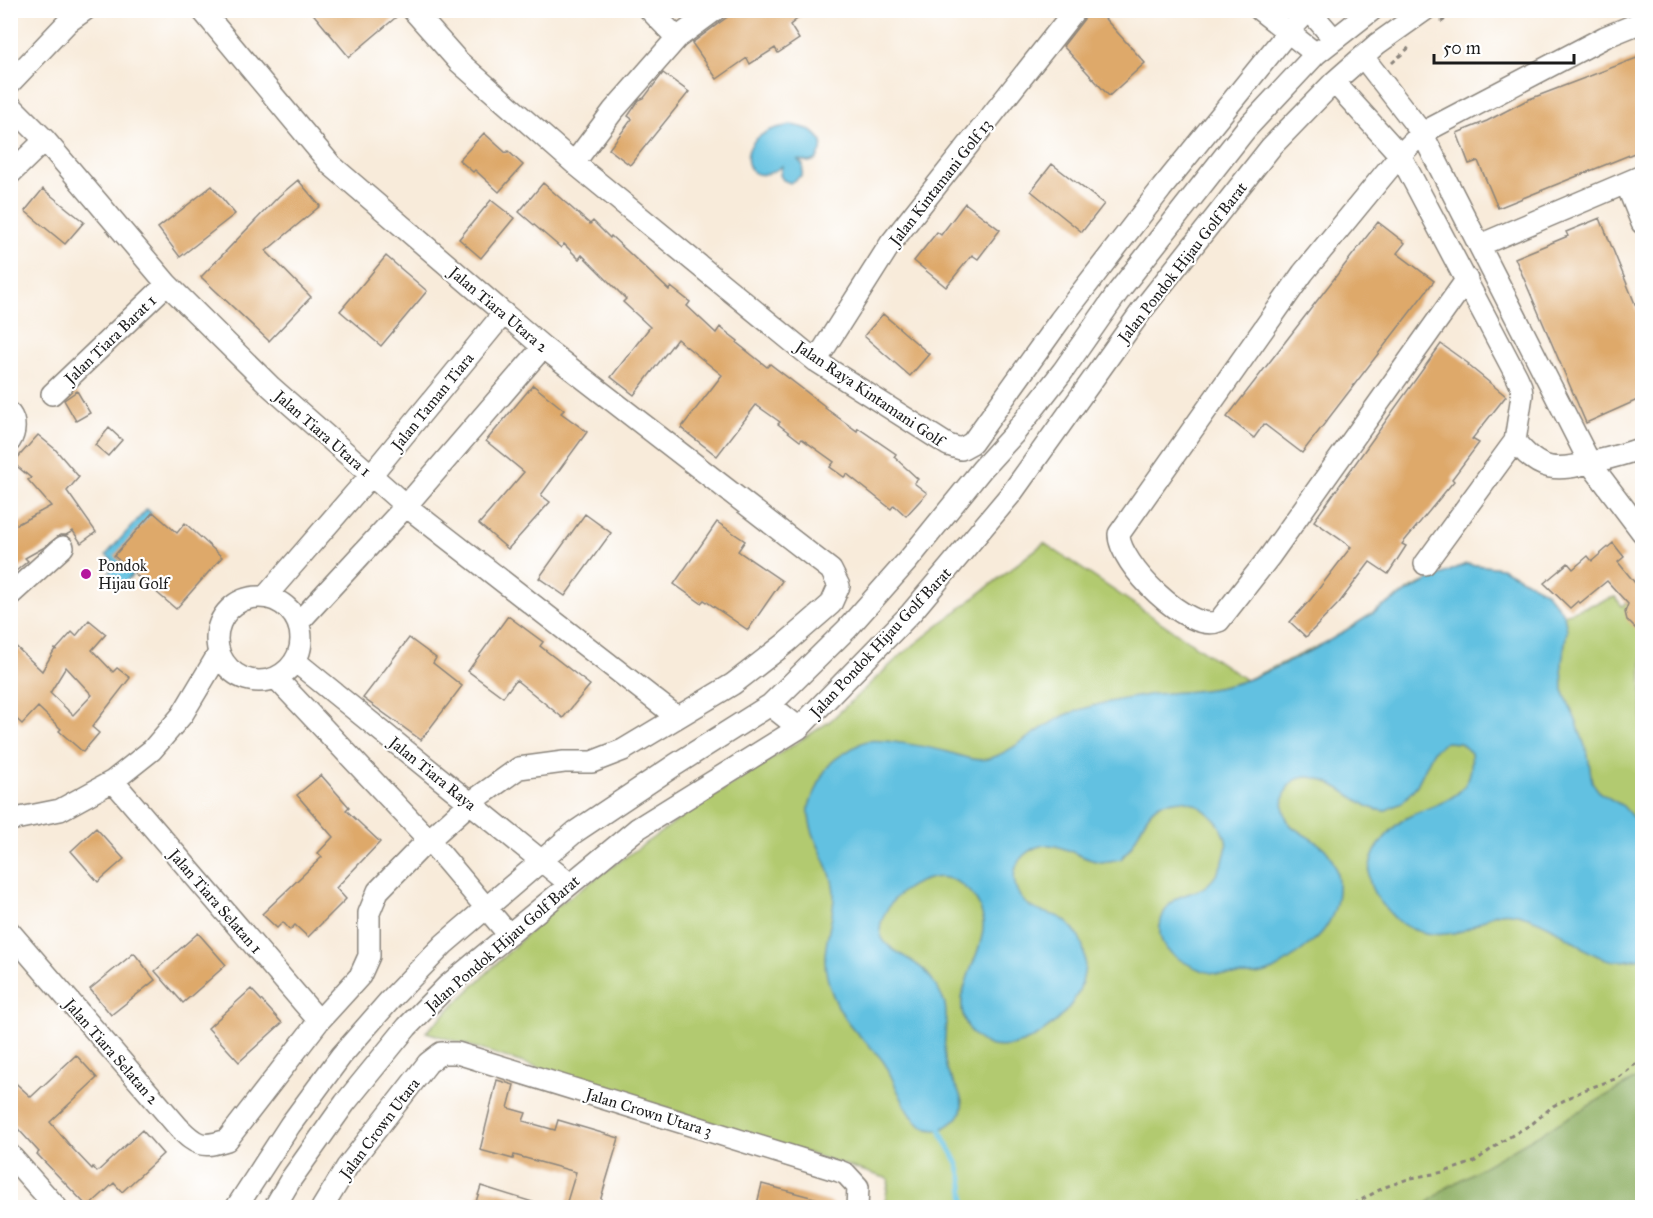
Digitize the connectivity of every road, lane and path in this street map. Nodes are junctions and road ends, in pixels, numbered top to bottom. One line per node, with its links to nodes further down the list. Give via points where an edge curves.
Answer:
1 (85, 10): 18 (street, via 68,22)
2 (202, 10): 32 (street, Jalan Tiara Utara 2, via 331,165)
3 (413, 10): 23 (street, Jalan Raya Kintamani Golf, via 459,62)
4 (650, 10): 13 (street)
5 (715, 10): 13 (street)
6 (1074, 10): 34 (street, Jalan Kintamani Golf 13, via 891,243)
7 (1260, 10): 12 (street)
8 (1309, 10): 12 (street, Jalan Raya Kintamani Golf); 14 (street)
9 (1372, 10): 14 (street, Jalan Pondok Hijau Golf Barat)
10 (1425, 10): 16 (street, Jalan Pondok Hijau Golf Barat)
11 (1642, 22): 20 (street, via 1605,37)
12 (1288, 32): 15 (street); 34 (street, Jalan Raya Kintamani Golf, via 1060,320 972,443 962,449 948,446)
13 (677, 38): 23 (street)
14 (1334, 39): 15 (street, Jalan Pondok Hijau Golf Barat)
15 (1316, 54): 30 (street, Jalan Pondok Hijau Golf Barat, via 1245,130)
16 (1363, 57): 17 (street, Jalan Pondok Hijau Golf Barat); 20 (street)
17 (1334, 82): 22 (street); 31 (street, Jalan Pondok Hijau Golf Barat, via 1271,147)
18 (10, 83)
19 (10, 105): 21 (street, Jalan Tiara Utara 1)
20 (1422, 133): 22 (street); 27 (street)
21 (45, 140): 24 (street); 29 (street, Jalan Tiara Utara 1)
22 (1400, 155): 28 (street); 28 (street, via 1304,273 1119,534 1121,549 1148,584 1192,617 1203,622 1219,621 1270,556)
23 (574, 163): 34 (street, Jalan Raya Kintamani Golf)
24 (10, 174)
25 (1634, 180): 26 (street); 27 (street)
26 (1642, 223)
27 (1480, 245): 40 (street)
28 (1467, 279): 38 (street, via 1521,386)
29 (167, 284): 35 (street, Jalan Tiara Barat 1); 41 (street, Jalan Tiara Utara 1, via 271,387)
30 (1118, 292): 31 (street); 52 (street, Jalan Pondok Hijau Golf Barat, via 1063,371 909,560)
31 (1143, 309): 54 (street, Jalan Pondok Hijau Golf Barat, via 1011,494 911,613)
32 (504, 314): 33 (street, Jalan Tiara Utara 2); 41 (street, Jalan Taman Tiara)
33 (543, 347): 42 (street); 53 (street, Jalan Tiara Utara 2, via 831,570 838,586 831,604 786,643 733,684)
34 (816, 361)
35 (52, 394)
36 (12, 416): 37 (street, via 15,433)
37 (10, 441)
38 (1515, 441): 40 (street, via 1522,451 1550,468); 45 (street)
39 (1642, 448): 40 (street)
40 (1590, 463): 43 (street)
41 (371, 475): 42 (street, Jalan Tiara Utara 1); 47 (street, Jalan Taman Tiara)
42 (406, 506): 48 (street); 53 (street, Jalan Tiara Utara 1)
43 (1642, 532)
44 (63, 547): 46 (street)
45 (1425, 564)
46 (10, 595)
47 (266, 597): 48 (street, via 285,606); 49 (street, via 237,602 226,612 216,639)
48 (298, 623): 50 (street, via 301,642)
49 (219, 653): 51 (street, via 238,676 250,681); 55 (street, via 182,715 152,750)
50 (295, 661): 51 (street); 56 (street, Jalan Tiara Raya)
51 (276, 678): 58 (street)
52 (770, 705): 54 (street); 59 (street, Jalan Pondok Hijau Golf Barat, via 575,832)
53 (677, 717): 56 (street, via 623,750 592,762 519,768)
54 (799, 728): 60 (street, Jalan Pondok Hijau Golf Barat, via 637,829)
55 (113, 780): 57 (street, via 60,810); 64 (street, Jalan Tiara Selatan 1)
56 (470, 803): 58 (street); 59 (street, Jalan Tiara Raya)
57 (10, 820)
58 (429, 840): 61 (street); 64 (street, via 378,891 369,913 369,956 360,976)
59 (541, 860): 60 (street, Jalan Tiara Raya); 61 (street, Jalan Pondok Hijau Golf Barat)
60 (570, 884): 63 (street, Jalan Pondok Hijau Golf Barat)
61 (485, 908): 63 (street); 69 (street, Jalan Pondok Hijau Golf Barat, via 436,952 341,1056)
62 (10, 932): 64 (street, Jalan Tiara Selatan 2, via 179,1128 200,1144 209,1146 227,1140)
63 (510, 935): 70 (street, Jalan Pondok Hijau Golf Barat, via 448,985 407,1027 345,1103)
64 (319, 1021)
65 (441, 1053): 71 (street, Jalan Crown Utara, via 428,1063 347,1167); 72 (street, Jalan Crown Utara 3, via 457,1053 846,1174 858,1187)
66 (1642, 1059): 73 (path, via 1618,1078 1553,1106 1474,1162 1385,1187)
67 (10, 1155): 68 (street)
68 (57, 1208)
69 (236, 1208)
70 (273, 1208)
71 (322, 1208)
72 (857, 1208)
73 (1346, 1208)

